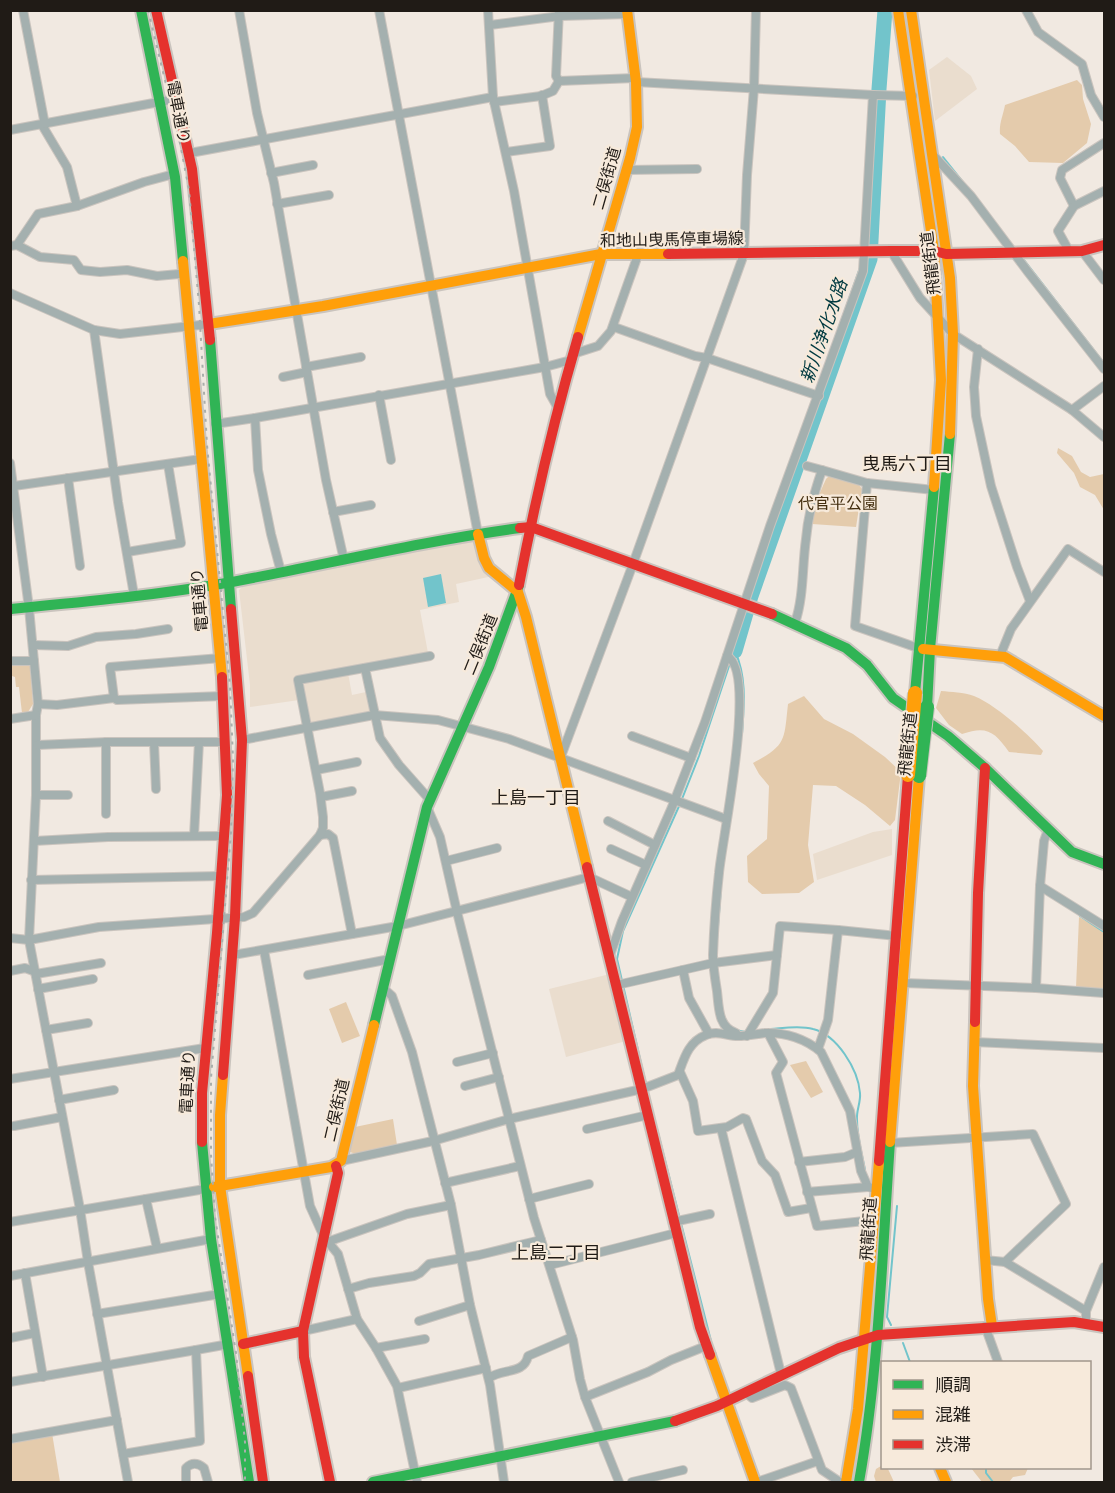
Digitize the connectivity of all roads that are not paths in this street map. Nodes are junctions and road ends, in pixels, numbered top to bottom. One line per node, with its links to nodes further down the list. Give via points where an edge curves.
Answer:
1 (23, 10): 25 (street)
2 (141, 10): 22 (main road, 電車通り)
3 (156, 10): 20 (main road, 電車通り)
4 (239, 10): 27 (street)
5 (379, 10): 23 (street)
6 (488, 10): 13 (street)
7 (756, 10): 16 (street)
8 (898, 10): 19 (main road, 飛龍街道)
9 (910, 10): 19 (main road, 飛龍街道)
10 (1026, 10): 24 (street, via 1038,32 1082,64 1089,90)
11 (628, 12): 12 (street); 14 (main road, 二俣街道)
12 (559, 13): 13 (street); 15 (street)
13 (490, 26): 21 (street)
14 (635, 80): 15 (street); 16 (street); 34 (main road, 二俣街道, via 637,127)
15 (559, 81): 18 (street, via 553,91)
16 (754, 88): 17 (street); 50 (street)
17 (873, 94): 19 (street); 46 (street)
18 (542, 95): 21 (street); 29 (street, via 550,146)
19 (917, 97): 30 (main road, 飛龍街道); 47 (main road, 飛龍街道)
20 (175, 99): 22 (street); 31 (main road, 電車通り)
21 (494, 99): 23 (street); 29 (street)
22 (160, 101): 25 (street); 36 (main road, 電車通り)
23 (399, 116): 27 (street); 55 (street)
24 (1104, 117)
25 (44, 125): 26 (street); 41 (street, via 67,166)
26 (10, 130)
27 (263, 140): 31 (street); 35 (street)
28 (1104, 143): 40 (street, via 1062,170 1060,178)
29 (506, 152): 52 (street)
30 (932, 152): 47 (main road, 飛龍街道); 48 (street)
31 (189, 153): 59 (main road, 電車通り)
32 (313, 165): 35 (street)
33 (697, 169): 34 (street)
34 (627, 170): 49 (main road, 二俣街道)
35 (271, 173): 39 (street)
36 (174, 174): 41 (street); 60 (main road, 電車通り)
37 (1104, 191): 40 (street)
38 (329, 195): 39 (street)
39 (277, 204): 57 (street)
40 (1074, 206): 45 (street, via 1058,231)
41 (77, 207): 42 (street, via 38,214)
42 (14, 245): 53 (street, via 40,257 74,260 81,270)
43 (1104, 245): 45 (main road, 和地山曳馬停車場線)
44 (891, 251): 46 (main road, 和地山曳馬停車場線); 47 (main road, 和地山曳馬停車場線); 58 (street, via 920,298)
45 (1076, 251): 48 (main road, 和地山曳馬停車場線); 54 (street)
46 (869, 252): 50 (main road, 和地山曳馬停車場線); 75 (street)
47 (940, 252): 48 (main road, 和地山曳馬停車場線); 58 (main road, 飛龍街道); 63 (main road, 飛龍街道)
48 (1014, 252): 70 (street)
49 (601, 254): 51 (main road, 和地山曳馬停車場線); 52 (main road, 和地山曳馬停車場線); 66 (main road, 二俣街道)
50 (744, 254): 51 (main road, 和地山曳馬停車場線); 67 (street)
51 (638, 255): 61 (street)
52 (528, 268): 55 (main road, 和地山曳馬停車場線); 68 (street)
53 (179, 274)
54 (1104, 280)
55 (432, 286): 57 (main road, 和地山曳馬停車場線); 72 (street)
56 (10, 293): 62 (street)
57 (296, 310): 59 (main road, 和地山曳馬停車場線); 69 (street)
58 (939, 320): 63 (street); 92 (main road, 飛龍街道, via 941,380)
59 (209, 324): 60 (street); 80 (main road, 電車通り)
60 (190, 327): 62 (street, via 120,334); 82 (main road, 電車通り)
61 (614, 327): 66 (street, via 598,346); 67 (street)
62 (93, 330): 88 (street)
63 (953, 334): 64 (street); 114 (main road, 飛龍街道, via 950,436)
64 (978, 349): 78 (street); 107 (street, via 976,416 991,486)
65 (361, 357): 69 (street)
66 (572, 357): 68 (street); 77 (main road, 二俣街道)
67 (707, 358): 75 (street); 99 (street)
68 (545, 367): 72 (street); 77 (street, via 550,394)
69 (306, 369): 71 (street); 76 (street)
70 (1104, 369)
71 (283, 377)
72 (450, 383): 74 (street); 96 (street)
73 (1104, 386): 78 (street)
74 (379, 395): 76 (street); 83 (street)
75 (819, 396): 108 (street)
76 (314, 407): 79 (street); 94 (street)
77 (558, 408): 95 (main road, 二俣街道)
78 (1072, 410): 81 (street)
79 (255, 418): 80 (street); 101 (street, via 258,470)
80 (215, 424): 103 (main road, 電車通り)
81 (1104, 437)
82 (201, 459): 85 (street); 104 (main road, 電車通り)
83 (391, 460)
84 (10, 463): 91 (street)
85 (168, 464): 88 (street); 97 (street, via 181,543)
86 (807, 466): 87 (street)
87 (822, 470): 90 (street); 111 (street, via 811,503 801,606)
88 (114, 471): 89 (street); 97 (street)
89 (68, 478): 91 (street); 100 (street)
90 (867, 483): 92 (street); 114 (street, via 855,626)
91 (14, 486): 109 (street)
92 (934, 490): 114 (main road, 飛龍街道)
93 (371, 505): 94 (street)
94 (333, 512): 98 (street)
95 (531, 526): 96 (main road); 99 (main road); 105 (main road, 二俣街道)
96 (478, 534): 98 (main road); 105 (main road, via 489,568)
97 (127, 552): 106 (street)
98 (344, 560): 101 (main road)
99 (633, 564): 108 (main road); 139 (street)
100 (80, 567)
101 (281, 572): 103 (main road)
102 (1104, 572): 107 (street, via 1068,549)
103 (230, 582): 104 (main road); 132 (main road, 電車通り)
104 (214, 584): 106 (main road); 117 (main road, 電車通り)
105 (518, 592): 129 (main road, 二俣街道); 139 (main road)
106 (134, 595): 109 (main road)
107 (1030, 601): 116 (street, via 1011,629)
108 (748, 605): 111 (main road); 118 (street)
109 (29, 608): 110 (main road); 113 (street)
110 (10, 609)
111 (795, 623): 141 (main road, via 846,648 867,665 893,698 948,736)
112 (168, 629): 113 (street, via 96,637 68,646)
113 (33, 645): 120 (street)
114 (924, 649): 116 (main road); 143 (main road, 飛龍街道, bridge, via 915,693); 143 (main road, 飛龍街道, bridge, via 927,707)
115 (430, 656): 121 (street)
116 (1000, 656): 127 (main road, via 1039,675)
117 (220, 658): 122 (main road, 電車通り); 123 (street, via 110,667)
118 (731, 659): 138 (street); 152 (street, via 740,679 741,703)
119 (10, 661): 120 (street)
120 (34, 661): 124 (street)
121 (364, 668): 126 (street); 130 (street, via 298,680)
122 (222, 696): 123 (street); 136 (main road, 電車通り)
123 (114, 698): 124 (street)
124 (38, 704): 125 (street)
125 (36, 715): 128 (street); 137 (street)
126 (374, 715): 129 (street); 130 (street); 150 (street, via 380,738)
127 (1104, 716)
128 (10, 719)
129 (463, 725): 139 (street); 150 (main road, 二俣街道)
130 (307, 728): 132 (street); 142 (street)
131 (632, 736): 138 (street)
132 (242, 740): 171 (main road, 電車通り)
133 (106, 742): 134 (street); 137 (street); 151 (street)
134 (154, 742): 135 (street); 144 (street)
135 (199, 742): 136 (street); 155 (street)
136 (225, 742): 156 (main road, 電車通り)
137 (38, 745): 146 (street)
138 (692, 758): 149 (street)
139 (560, 759): 149 (street); 166 (main road)
140 (357, 762): 142 (street)
141 (985, 768): 154 (main road); 194 (main road)
142 (315, 770): 148 (street)
143 (914, 775): 177 (main road, 飛龍街道); 192 (main road, 飛龍街道)
144 (156, 789)
145 (352, 791): 148 (street)
146 (36, 795): 147 (street); 158 (street)
147 (68, 795)
148 (321, 797): 157 (street)
149 (679, 800): 152 (street); 159 (street)
150 (428, 803): 162 (street); 173 (main road, 二俣街道)
151 (106, 814)
152 (726, 819): 186 (street)
153 (608, 822): 159 (street)
154 (1048, 830): 163 (main road, via 1072,852); 168 (street)
155 (194, 836): 156 (street); 158 (street)
156 (223, 836): 165 (main road, 電車通り)
157 (320, 836): 171 (street, via 252,913); 176 (street, via 328,834 333,838)
158 (34, 841): 167 (street)
159 (655, 845): 164 (street)
160 (497, 848): 162 (street)
161 (611, 849): 164 (street)
162 (446, 861): 170 (street)
163 (1104, 864)
164 (646, 865): 169 (street)
165 (221, 876): 167 (street); 172 (main road, 電車通り)
166 (589, 877): 169 (street); 170 (street); 183 (main road)
167 (32, 880): 179 (street)
168 (1040, 886): 174 (street); 196 (street)
169 (632, 897): 183 (street)
170 (457, 912): 173 (street); 208 (street)
171 (235, 917): 172 (street); 181 (main road, 電車通り)
172 (218, 918): 179 (street, via 99,927); 205 (main road, 電車通り)
173 (398, 926): 176 (street); 184 (main road, 二俣街道)
174 (1104, 926)
175 (838, 930): 177 (street); 182 (street, via 780,926); 207 (street, via 828,1020)
176 (352, 934): 180 (street)
177 (897, 936): 235 (main road, 飛龍街道)
178 (10, 938): 179 (street)
179 (29, 940): 189 (street)
180 (264, 950): 181 (street); 231 (street)
181 (233, 955): 234 (main road, 電車通り, via 220,1114)
182 (777, 955): 186 (street); 203 (street, via 773,993)
183 (610, 956): 193 (main road)
184 (390, 959): 190 (street); 195 (main road, 二俣街道)
185 (101, 963): 189 (street)
186 (713, 963): 187 (street); 203 (street, via 720,1016 726,1028)
187 (683, 970): 193 (street); 202 (street, via 689,998)
188 (10, 971): 189 (street, via 25,968)
189 (36, 973): 197 (street)
190 (308, 975)
191 (93, 979): 197 (street)
192 (904, 983): 194 (street); 226 (main road, 飛龍街道)
193 (620, 985): 215 (main road)
194 (976, 987): 196 (street); 204 (main road)
195 (383, 988): 225 (street, via 392,996 412,1052); 229 (main road, 二俣街道)
196 (1036, 988): 198 (street)
197 (38, 989): 200 (street)
198 (1104, 993)
199 (88, 1023): 200 (street)
200 (46, 1030): 210 (street)
201 (768, 1033): 203 (street); 207 (street, via 786,1034); 228 (street, via 783,1062 776,1073)
202 (709, 1034): 203 (street); 211 (street, via 689,1048)
203 (745, 1036)
204 (974, 1042): 206 (street); 224 (main road)
205 (206, 1048): 210 (street); 236 (main road, 電車通り, via 201,1130)
206 (1104, 1048)
207 (818, 1049): 227 (street, via 850,1112)
208 (493, 1053): 209 (street); 212 (street)
209 (457, 1062)
210 (54, 1072): 213 (street); 217 (street)
211 (680, 1072): 215 (street); 222 (street, via 693,1101 698,1131)
212 (499, 1077): 214 (street); 220 (street)
213 (10, 1079)
214 (465, 1086)
215 (646, 1088): 218 (main road); 220 (street)
216 (114, 1090): 217 (street)
217 (59, 1100): 219 (street)
218 (648, 1115): 223 (street); 246 (main road)
219 (62, 1118): 221 (street); 242 (street)
220 (509, 1119): 225 (street); 230 (street)
221 (14, 1126)
222 (721, 1128): 241 (street, via 746,1119 762,1161 775,1175 788,1212); 283 (street)
223 (587, 1129)
224 (975, 1137): 226 (street); 252 (main road); 254 (street, via 1033,1134 1066,1204)
225 (433, 1141): 229 (street); 232 (street)
226 (890, 1143): 270 (main road, 飛龍街道)
227 (857, 1152): 228 (street); 235 (street, via 861,1171)
228 (799, 1162): 237 (street)
229 (338, 1163): 231 (main road, 二俣街道); 248 (main road)
230 (520, 1166): 232 (street); 239 (street)
231 (304, 1172): 234 (main road, 二俣街道); 248 (street, via 310,1206)
232 (445, 1183): 240 (street)
233 (589, 1184): 239 (street)
234 (220, 1186): 236 (main road, 二俣街道); 275 (main road)
235 (872, 1188): 237 (street); 244 (main road, 飛龍街道)
236 (205, 1189): 238 (street); 247 (main road)
237 (807, 1192): 241 (street)
238 (146, 1199): 242 (street); 250 (street)
239 (529, 1199): 249 (street)
240 (451, 1205): 248 (street); 251 (street)
241 (811, 1208): 244 (street, via 817,1226)
242 (80, 1209): 245 (street); 253 (street)
243 (710, 1214): 246 (street)
244 (874, 1220): 273 (main road, 飛龍街道)
245 (10, 1222)
246 (678, 1224): 255 (street); 276 (main road)
247 (211, 1239): 250 (street); 260 (main road)
248 (326, 1239): 259 (street, via 338,1254); 268 (main road)
249 (541, 1240): 251 (street); 255 (street)
250 (157, 1248): 253 (street)
251 (461, 1257): 259 (street, via 429,1264 414,1276); 261 (street)
252 (985, 1260): 254 (street); 266 (main road)
253 (88, 1262): 257 (street); 262 (street)
254 (1005, 1262): 263 (street)
255 (550, 1265): 271 (street)
256 (1104, 1267): 263 (street)
257 (25, 1273): 258 (street); 269 (street)
258 (10, 1276)
259 (348, 1289): 264 (street)
260 (220, 1294): 262 (street); 275 (main road)
261 (470, 1305): 265 (street); 282 (street)
262 (97, 1314): 280 (street)
263 (1086, 1317): 266 (main road); 267 (main road)
264 (357, 1319): 268 (street); 277 (street)
265 (419, 1321)
266 (988, 1326): 270 (main road); 279 (street)
267 (1104, 1326)
268 (303, 1331): 275 (main road); 304 (main road, via 304,1357)
269 (35, 1333): 272 (street); 284 (street)
270 (878, 1335): 273 (main road); 281 (main road, 飛龍街道)
271 (572, 1337): 285 (street, via 528,1356 519,1369); 289 (street)
272 (10, 1338)
273 (864, 1338): 281 (main road, 飛龍街道); 283 (main road)
274 (425, 1339): 277 (street)
275 (236, 1344): 278 (street); 302 (main road); 303 (main road)
276 (706, 1346): 289 (street); 290 (main road)
277 (376, 1348): 287 (street)
278 (196, 1350): 280 (street); 294 (street, via 200,1441)
279 (998, 1361)
280 (107, 1365): 284 (street); 291 (street)
281 (873, 1366): 311 (main road, 飛龍街道, via 858,1409); 312 (main road, 飛龍街道, via 869,1421)
282 (486, 1368): 285 (street); 287 (street)
283 (781, 1374): 288 (main road)
284 (43, 1377): 286 (street)
285 (489, 1378): 295 (street)
286 (10, 1382)
287 (398, 1388): 298 (street)
288 (745, 1392): 290 (main road); 296 (street, via 752,1398 785,1385 791,1388)
289 (585, 1397): 292 (street)
290 (726, 1401): 292 (main road, via 669,1423); 309 (main road)
291 (117, 1420): 293 (street); 294 (street)
292 (601, 1437): 295 (main road); 307 (street)
293 (10, 1439)
294 (123, 1454): 299 (street)
295 (499, 1457): 298 (main road); 306 (street)
296 (818, 1461): 309 (street); 310 (street, via 822,1470)
297 (683, 1470): 308 (street)
298 (416, 1478): 305 (main road)
299 (128, 1482)
300 (186, 1482): 301 (street, via 186,1467 195,1463 204,1468)
301 (208, 1482)
302 (249, 1482)
303 (263, 1482)
304 (330, 1482)
305 (373, 1482)
306 (504, 1482)
307 (619, 1482)
308 (632, 1482)
309 (756, 1482)
310 (840, 1482)
311 (846, 1482)
312 (858, 1482)

